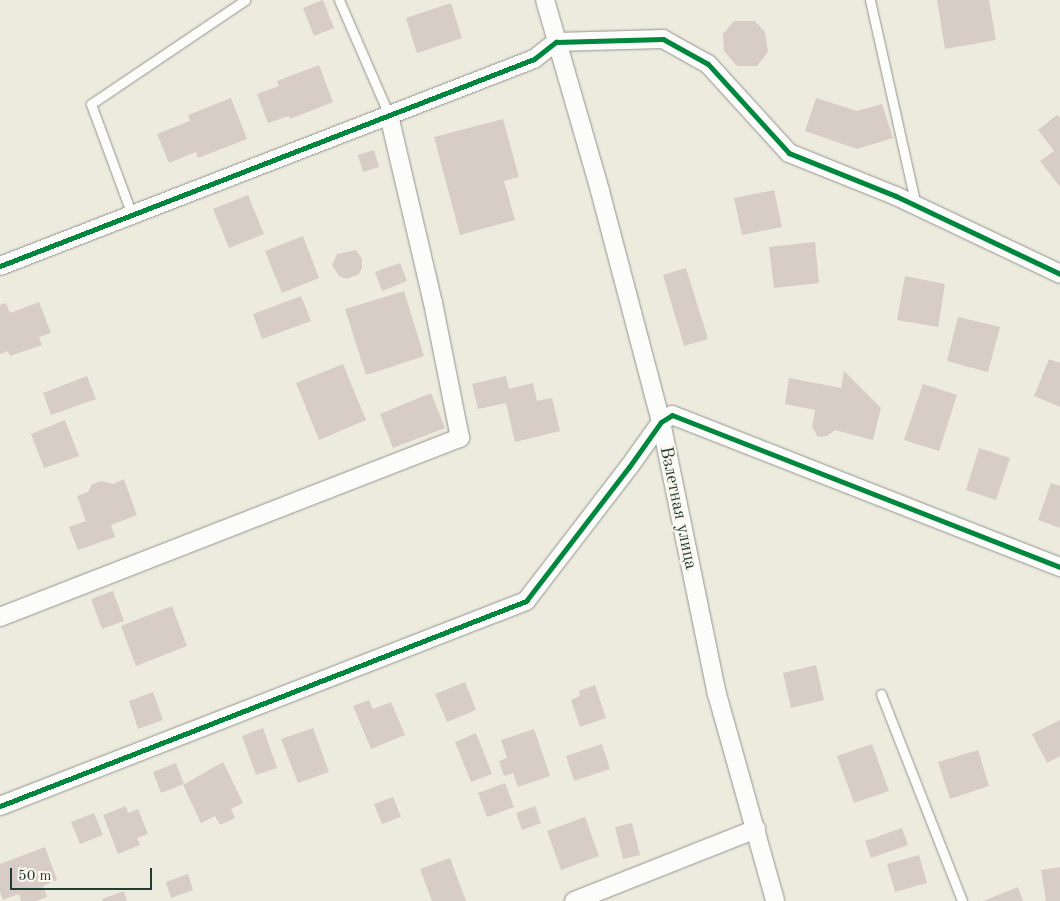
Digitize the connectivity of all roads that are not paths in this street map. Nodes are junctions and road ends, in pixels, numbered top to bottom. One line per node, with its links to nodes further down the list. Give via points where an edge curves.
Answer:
1 (245, 0): 8 (lane, via 92,104)
2 (339, 0): 6 (lane)
3 (545, 0): 5 (street, Взлетная улица)
4 (870, 0): 7 (lane)
5 (556, 42): 6 (street, via 534,59); 7 (street, via 663,39 708,64 789,154); 11 (street, Взлетная улица, via 600,191)
6 (389, 115): 8 (street); 13 (street, via 433,302 460,438)
7 (916, 206): 10 (street)
8 (132, 215): 9 (street)
9 (0, 266)
10 (1060, 274)
11 (661, 422): 12 (street, via 672,415); 15 (street, via 526,601); 16 (street, Взлетная улица, via 717,694)
12 (1060, 567)
13 (0, 617)
14 (881, 694): 19 (lane)
15 (0, 806)
16 (756, 829): 17 (street); 18 (street, Взлетная улица)
17 (574, 901)
18 (775, 901)
19 (962, 901)

